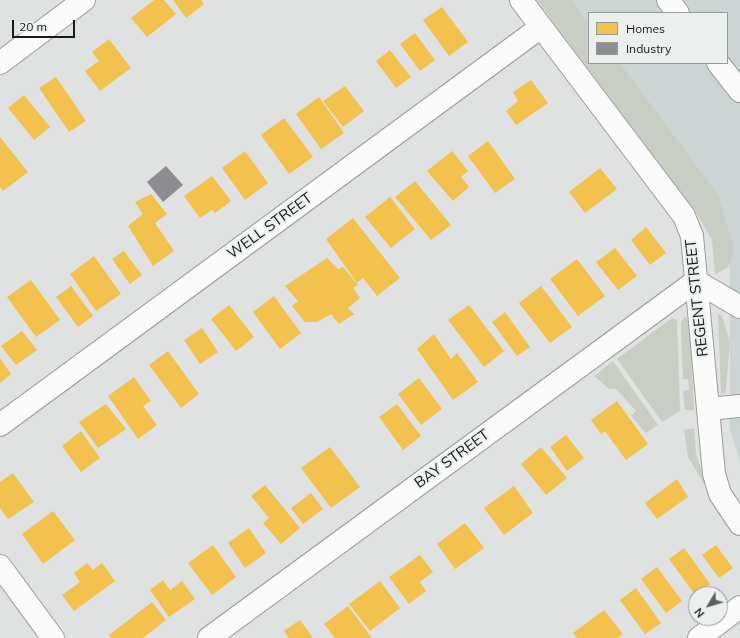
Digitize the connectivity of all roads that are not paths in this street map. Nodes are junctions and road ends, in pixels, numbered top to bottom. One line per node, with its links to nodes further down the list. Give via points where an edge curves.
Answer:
1 (84, 0): 6 (street)
2 (521, 0): 5 (street, REGENT STREET)
3 (668, 0): 4 (street)
4 (677, 12)
5 (541, 27): 9 (street, REGENT STREET, via 684,216 692,236); 13 (street, WELL STREET)
6 (0, 63)
7 (719, 64): 8 (street)
8 (740, 90)
9 (696, 280): 10 (street); 12 (street, REGENT STREET); 18 (street, BAY STREET)
10 (740, 307)
11 (740, 406): 12 (street)
12 (708, 409): 14 (street, REGENT STREET, via 714,474 720,494)
13 (0, 425)
14 (740, 524)
15 (0, 566): 17 (street)
16 (740, 608): 19 (street)
17 (53, 638)
18 (209, 638)
19 (699, 638)

